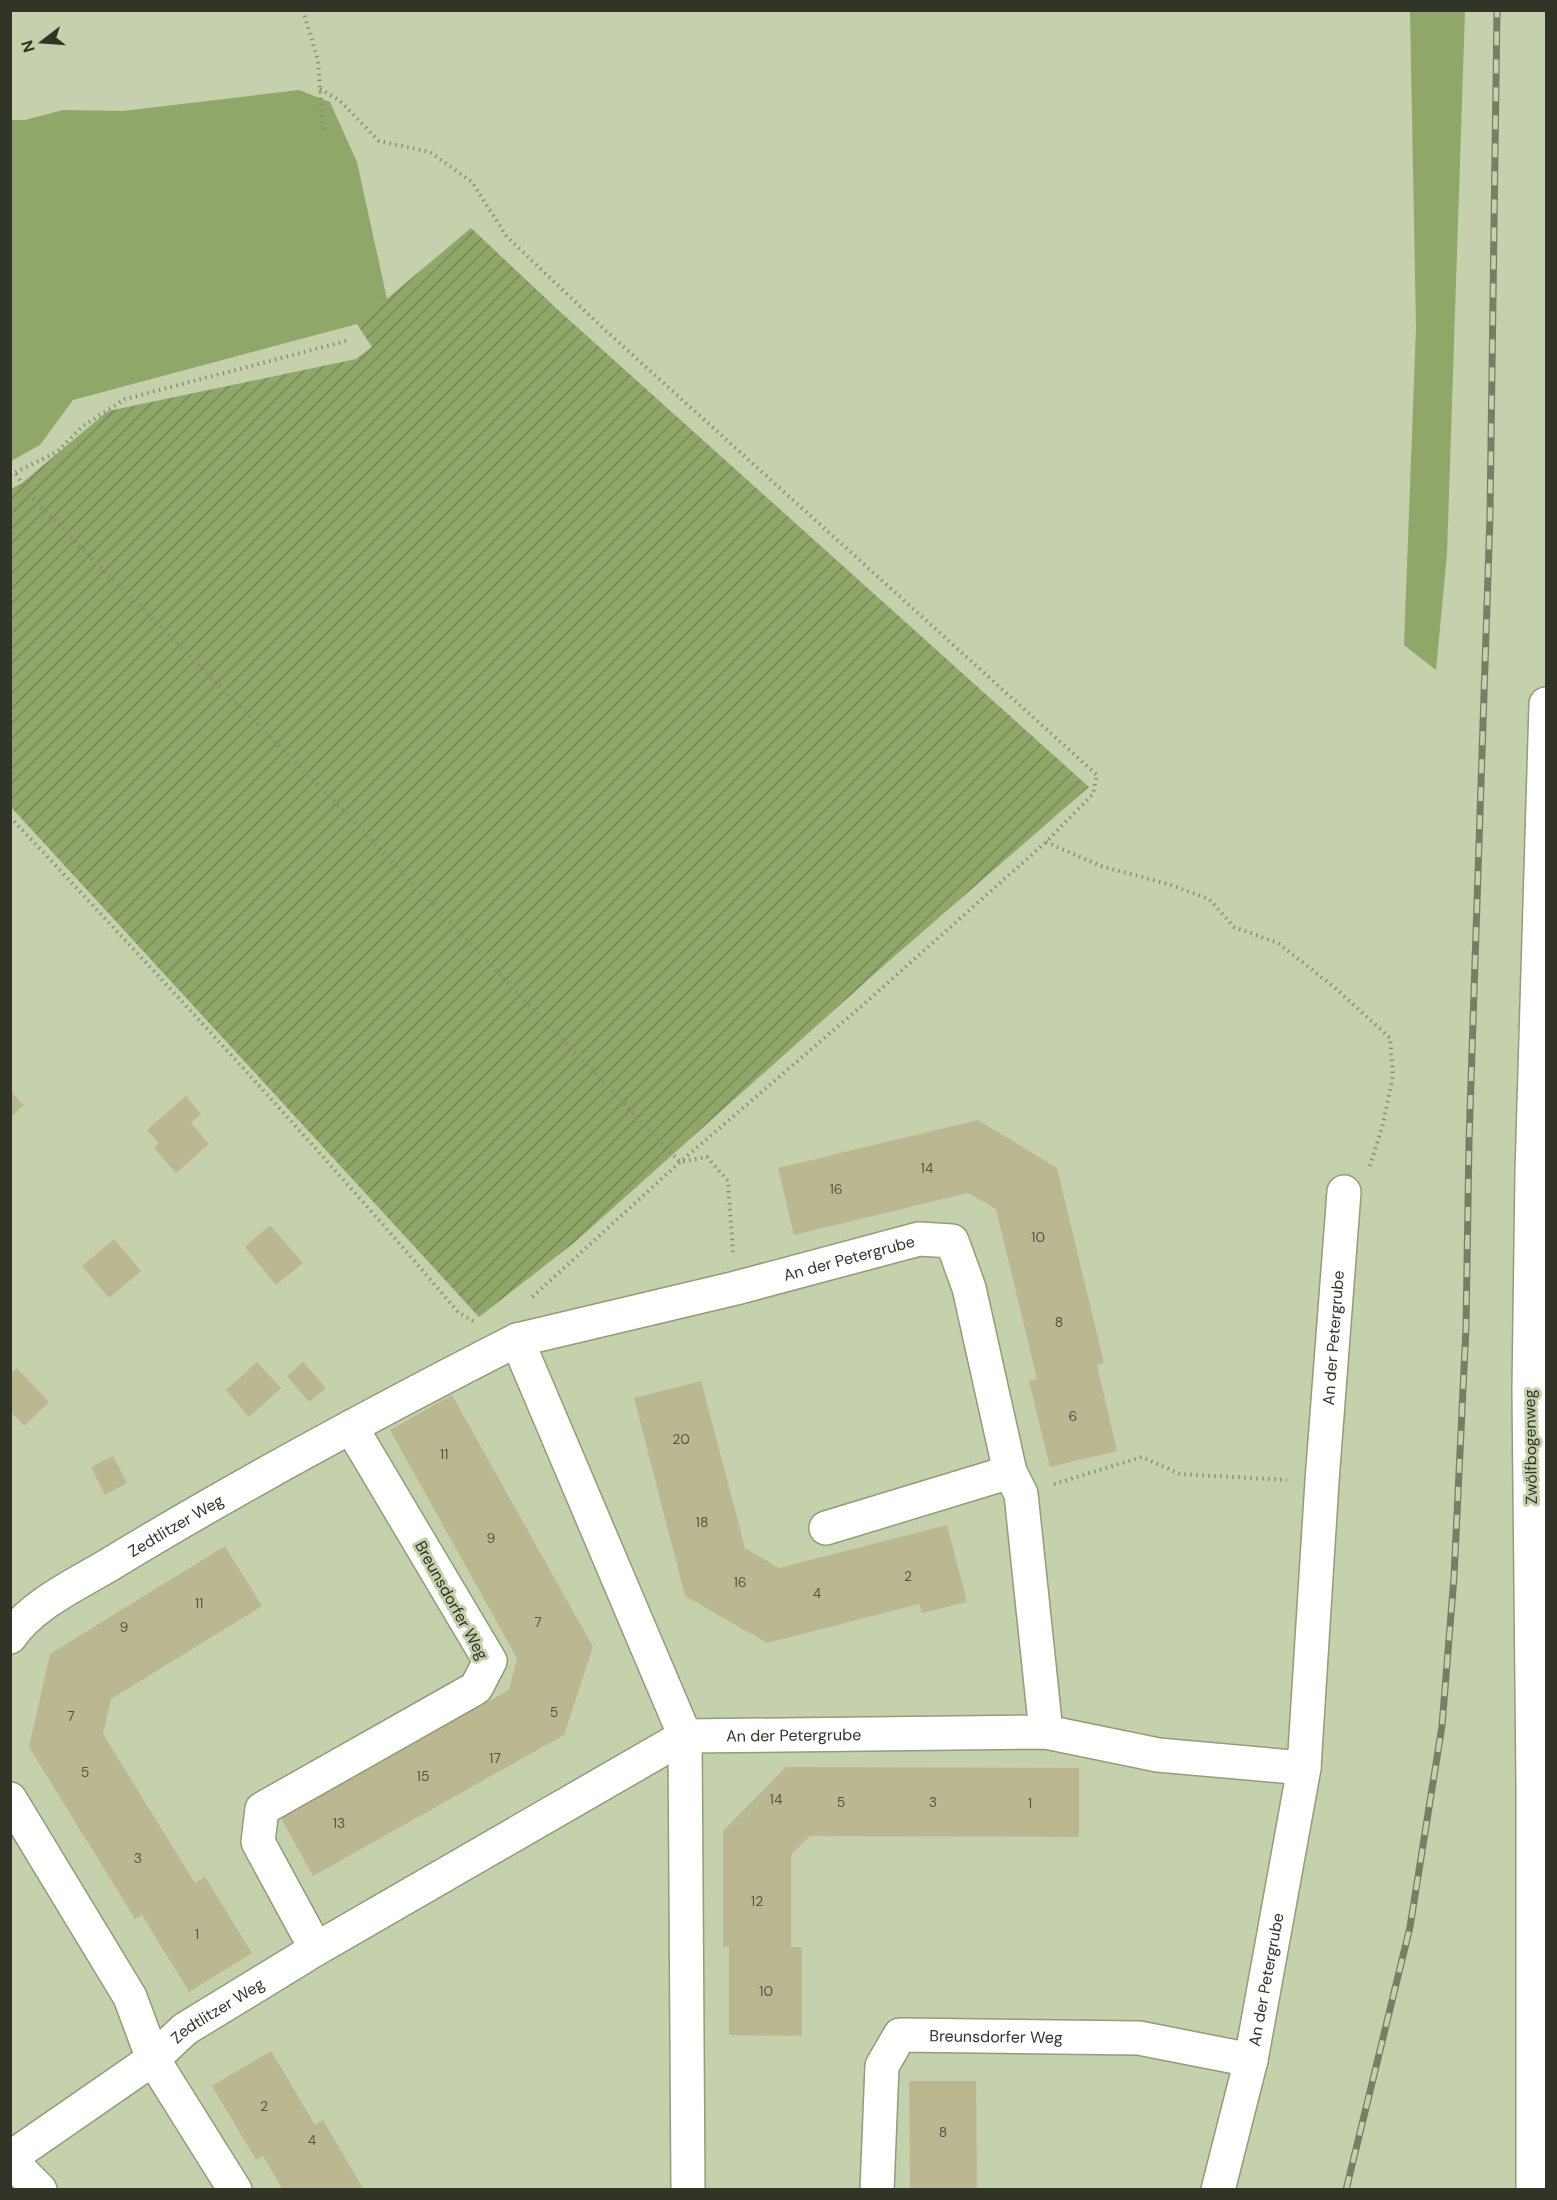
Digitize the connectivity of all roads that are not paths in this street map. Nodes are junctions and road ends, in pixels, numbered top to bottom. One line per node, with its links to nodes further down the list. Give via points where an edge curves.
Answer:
1 (1546, 705): 21 (street, Zwölfbogenweg, via 1529,1390)
2 (1344, 1192): 10 (street, An der Petergrube)
3 (507, 1345): 4 (street); 5 (street, An der Petergrube, via 919,1239 952,1241 969,1288); 9 (street)
4 (351, 1426): 7 (street, Zedtlitzer Weg, via 150,1540 50,1602); 12 (street, Breunsdorfer Weg, via 490,1661 476,1688 262,1809 258,1842)
5 (1015, 1483): 6 (street); 8 (street, An der Petergrube)
6 (826, 1528)
7 (10, 1637)
8 (1046, 1732): 9 (street, An der Petergrube); 10 (street, An der Petergrube, via 1158,1755)
9 (685, 1736): 12 (street); 18 (street)
10 (1304, 1768): 14 (street, An der Petergrube)
11 (10, 1799): 13 (street, Zedtlitzer Weg, via 130,1997)
12 (316, 1949): 13 (street, Zedtlitzer Weg, via 185,2029)
13 (153, 2059): 15 (street, Zedtlitzer Weg); 17 (street, Zedtlitzer Weg)
14 (1251, 2060): 19 (street, Breunsdorfer Weg, via 1139,2038 900,2035 882,2066); 20 (street, An der Petergrube)
15 (10, 2159): 16 (street)
16 (40, 2190)
17 (235, 2190)
18 (688, 2190)
19 (877, 2190)
20 (1218, 2190)
21 (1533, 2190)

